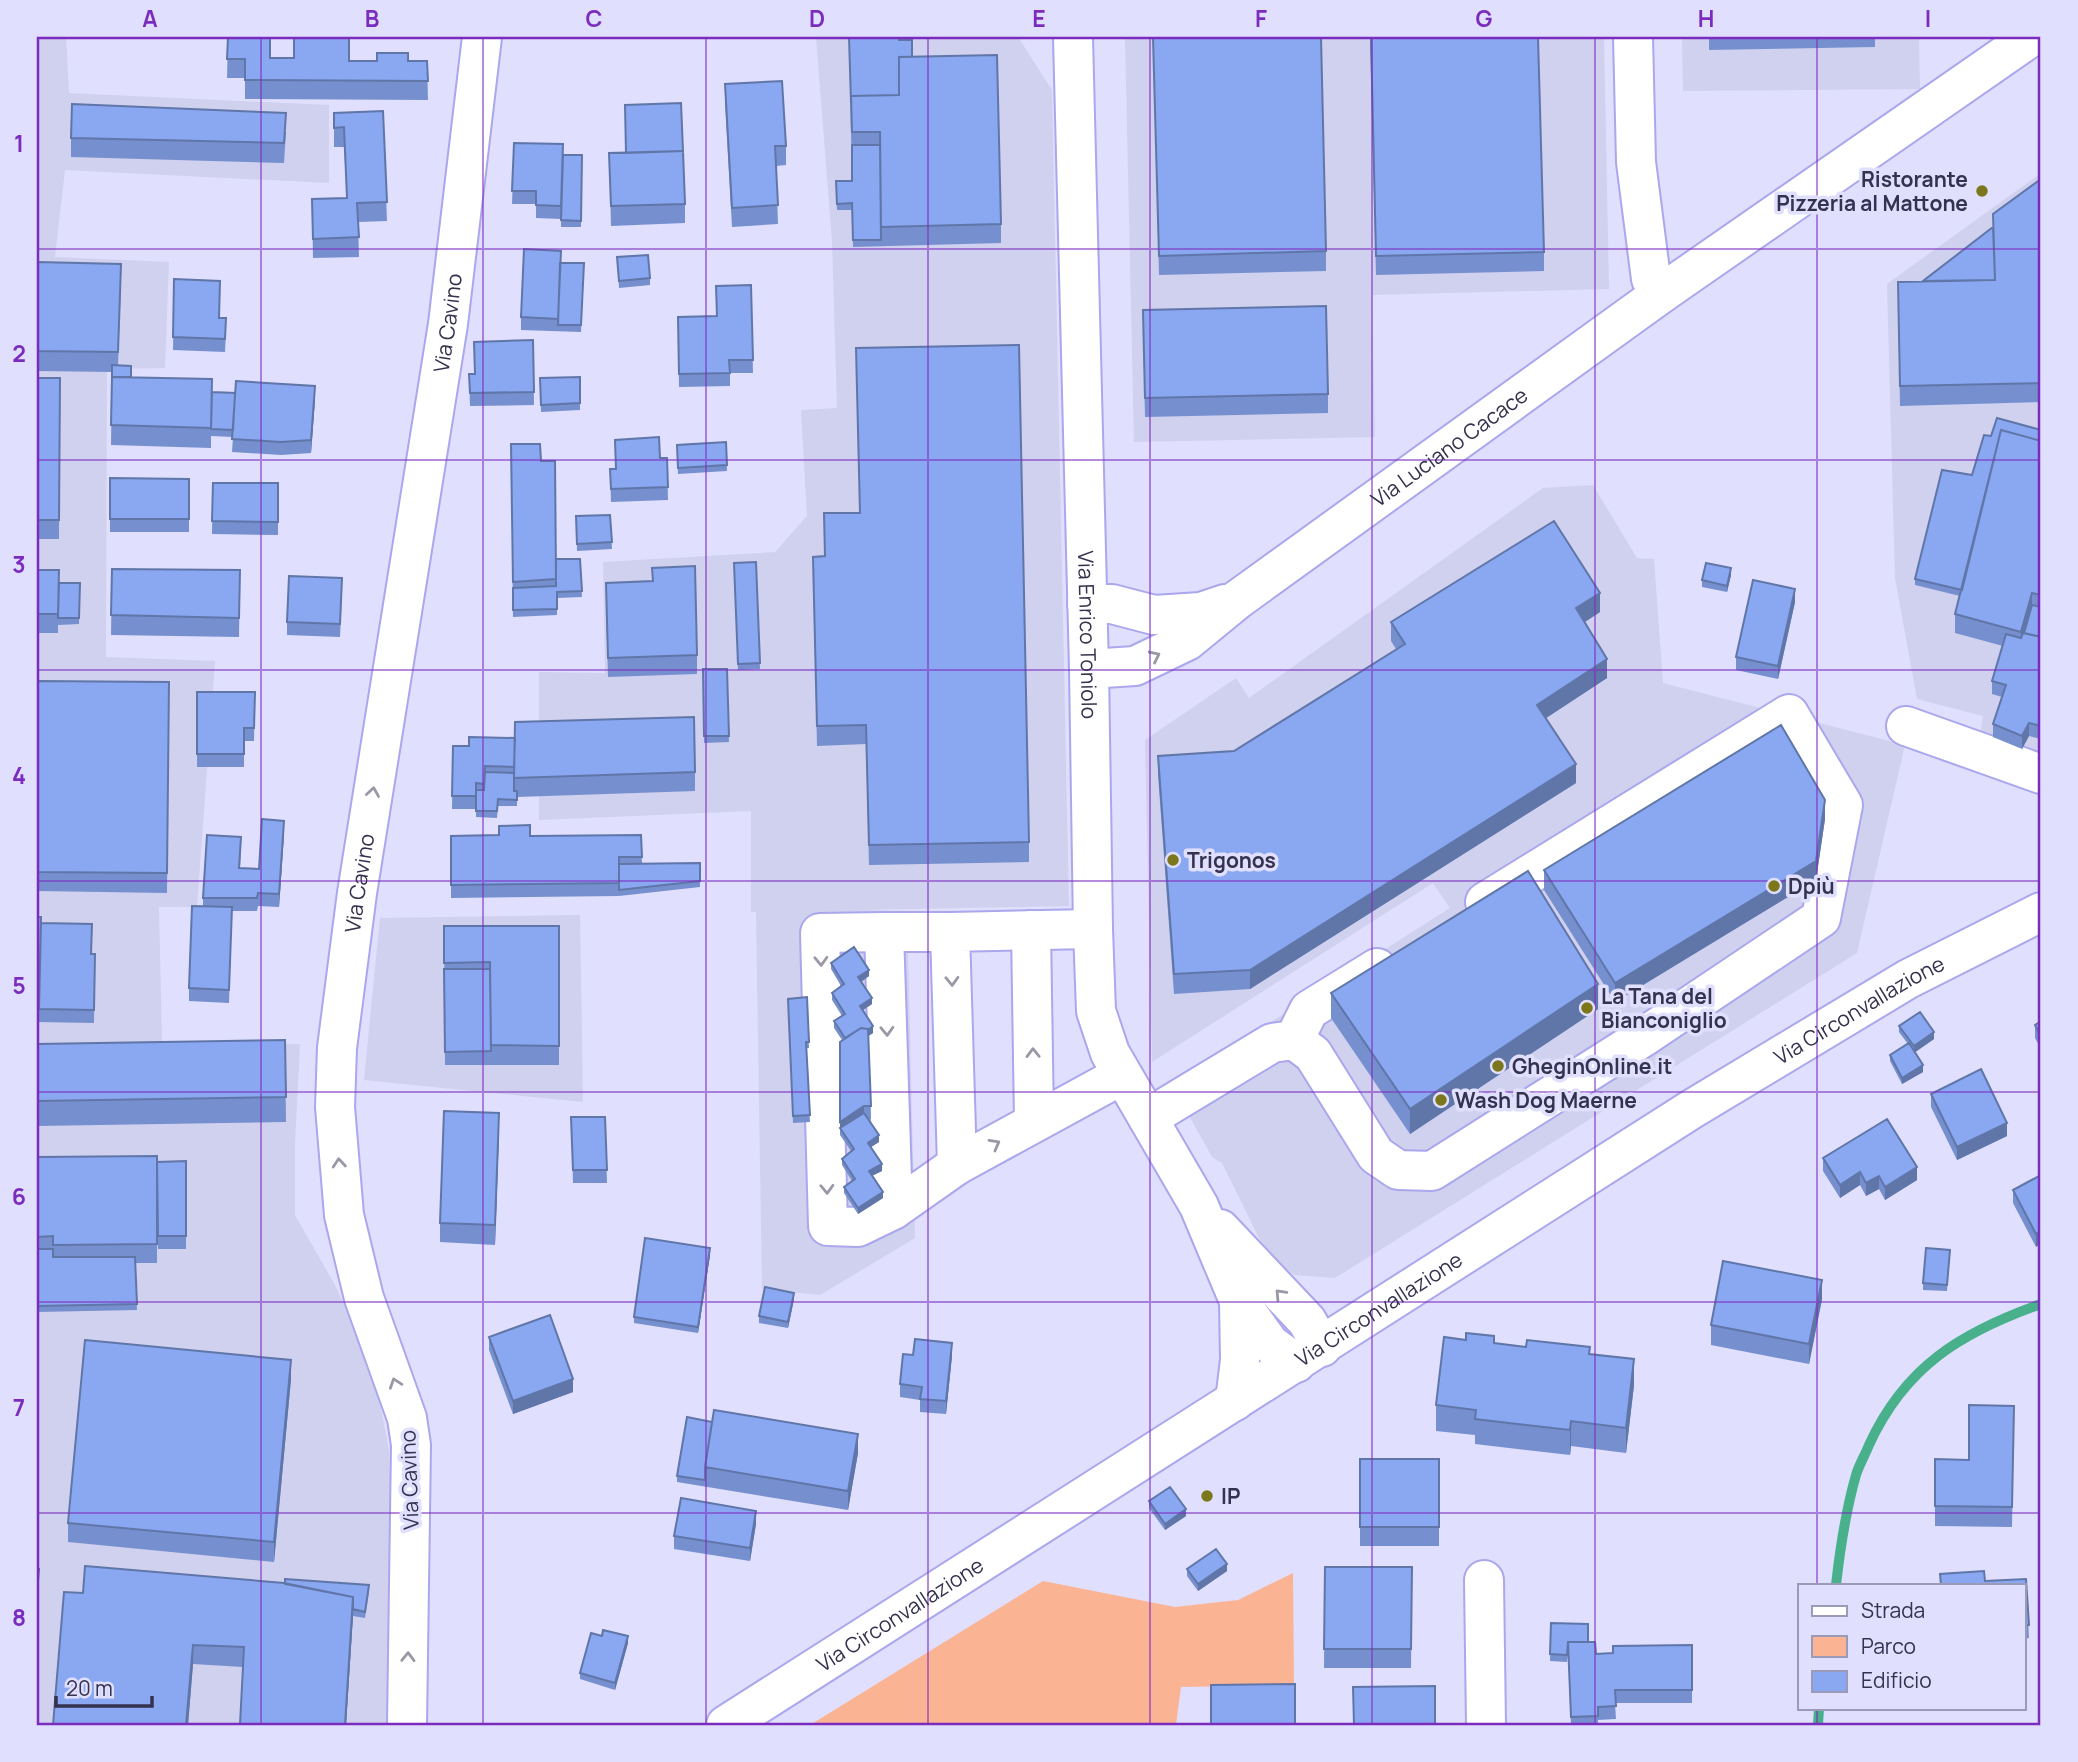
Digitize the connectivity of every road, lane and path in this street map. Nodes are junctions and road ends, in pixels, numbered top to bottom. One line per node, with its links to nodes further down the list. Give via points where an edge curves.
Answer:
1 (482, 37): 29 (street, Via Cavino, one-way to 1, via 411,1445 407,1418 364,1298 344,1215 335,1107 337,1048 357,893 448,324)
2 (1633, 37): 5 (street, via 1636,162 1651,279)
3 (2031, 37): 5 (street, Via Luciano Cacace)
4 (1069, 42): 7 (street, Via Enrico Toniolo)
5 (1662, 293): 6 (street, Via Luciano Cacace)
6 (1237, 600): 7 (street, Via Luciano Cacace, via 1180,615); 8 (street, Via Luciano Cacace, one-way to 6, via 1135,666 1187,641)
7 (1087, 604): 8 (street, Via Enrico Toniolo)
8 (1089, 670): 13 (street, Via Enrico Toniolo)
9 (1906, 726): 10 (street)
10 (2041, 774)
11 (2041, 912): 26 (street, Via Circonvallazione, via 1851,1013)
12 (1452, 922): 18 (street, via 1789,714 1843,805 1821,918 1432,1171 1398,1170 1376,1155 1313,1054)
13 (1093, 929): 14 (street); 19 (street, Via Enrico Toniolo, via 1096,1011)
14 (1031, 930): 16 (street); 21 (street, one-way to 14)
15 (884, 932): 16 (street); 24 (street, one-way to 24); 24 (street, one-way to 24, via 820,933 828,1226 858,1227)
16 (950, 932): 22 (street, one-way to 22)
17 (1405, 951): 18 (street, via 1309,1010)
18 (1294, 1040): 20 (street, via 1272,1043)
19 (1122, 1075): 20 (street, Via Enrico Toniolo); 21 (street)
20 (1148, 1118): 23 (street, Via Enrico Toniolo)
21 (1034, 1121): 22 (street, one-way to 21)
22 (957, 1165): 24 (street)
23 (1199, 1206): 25 (street, Via Enrico Toniolo); 26 (street, Via Enrico Toniolo, one-way to 23, via 1307,1321)
24 (893, 1210)
25 (1239, 1301): 26 (street, Via Enrico Toniolo, via 1270,1345); 27 (street, Via Enrico Toniolo)
26 (1309, 1355): 27 (street, Via Circonvallazione)
27 (1235, 1401): 30 (street, Via Circonvallazione)
28 (1484, 1580): 31 (street)
29 (407, 1725)
30 (726, 1725)
31 (1486, 1725)

